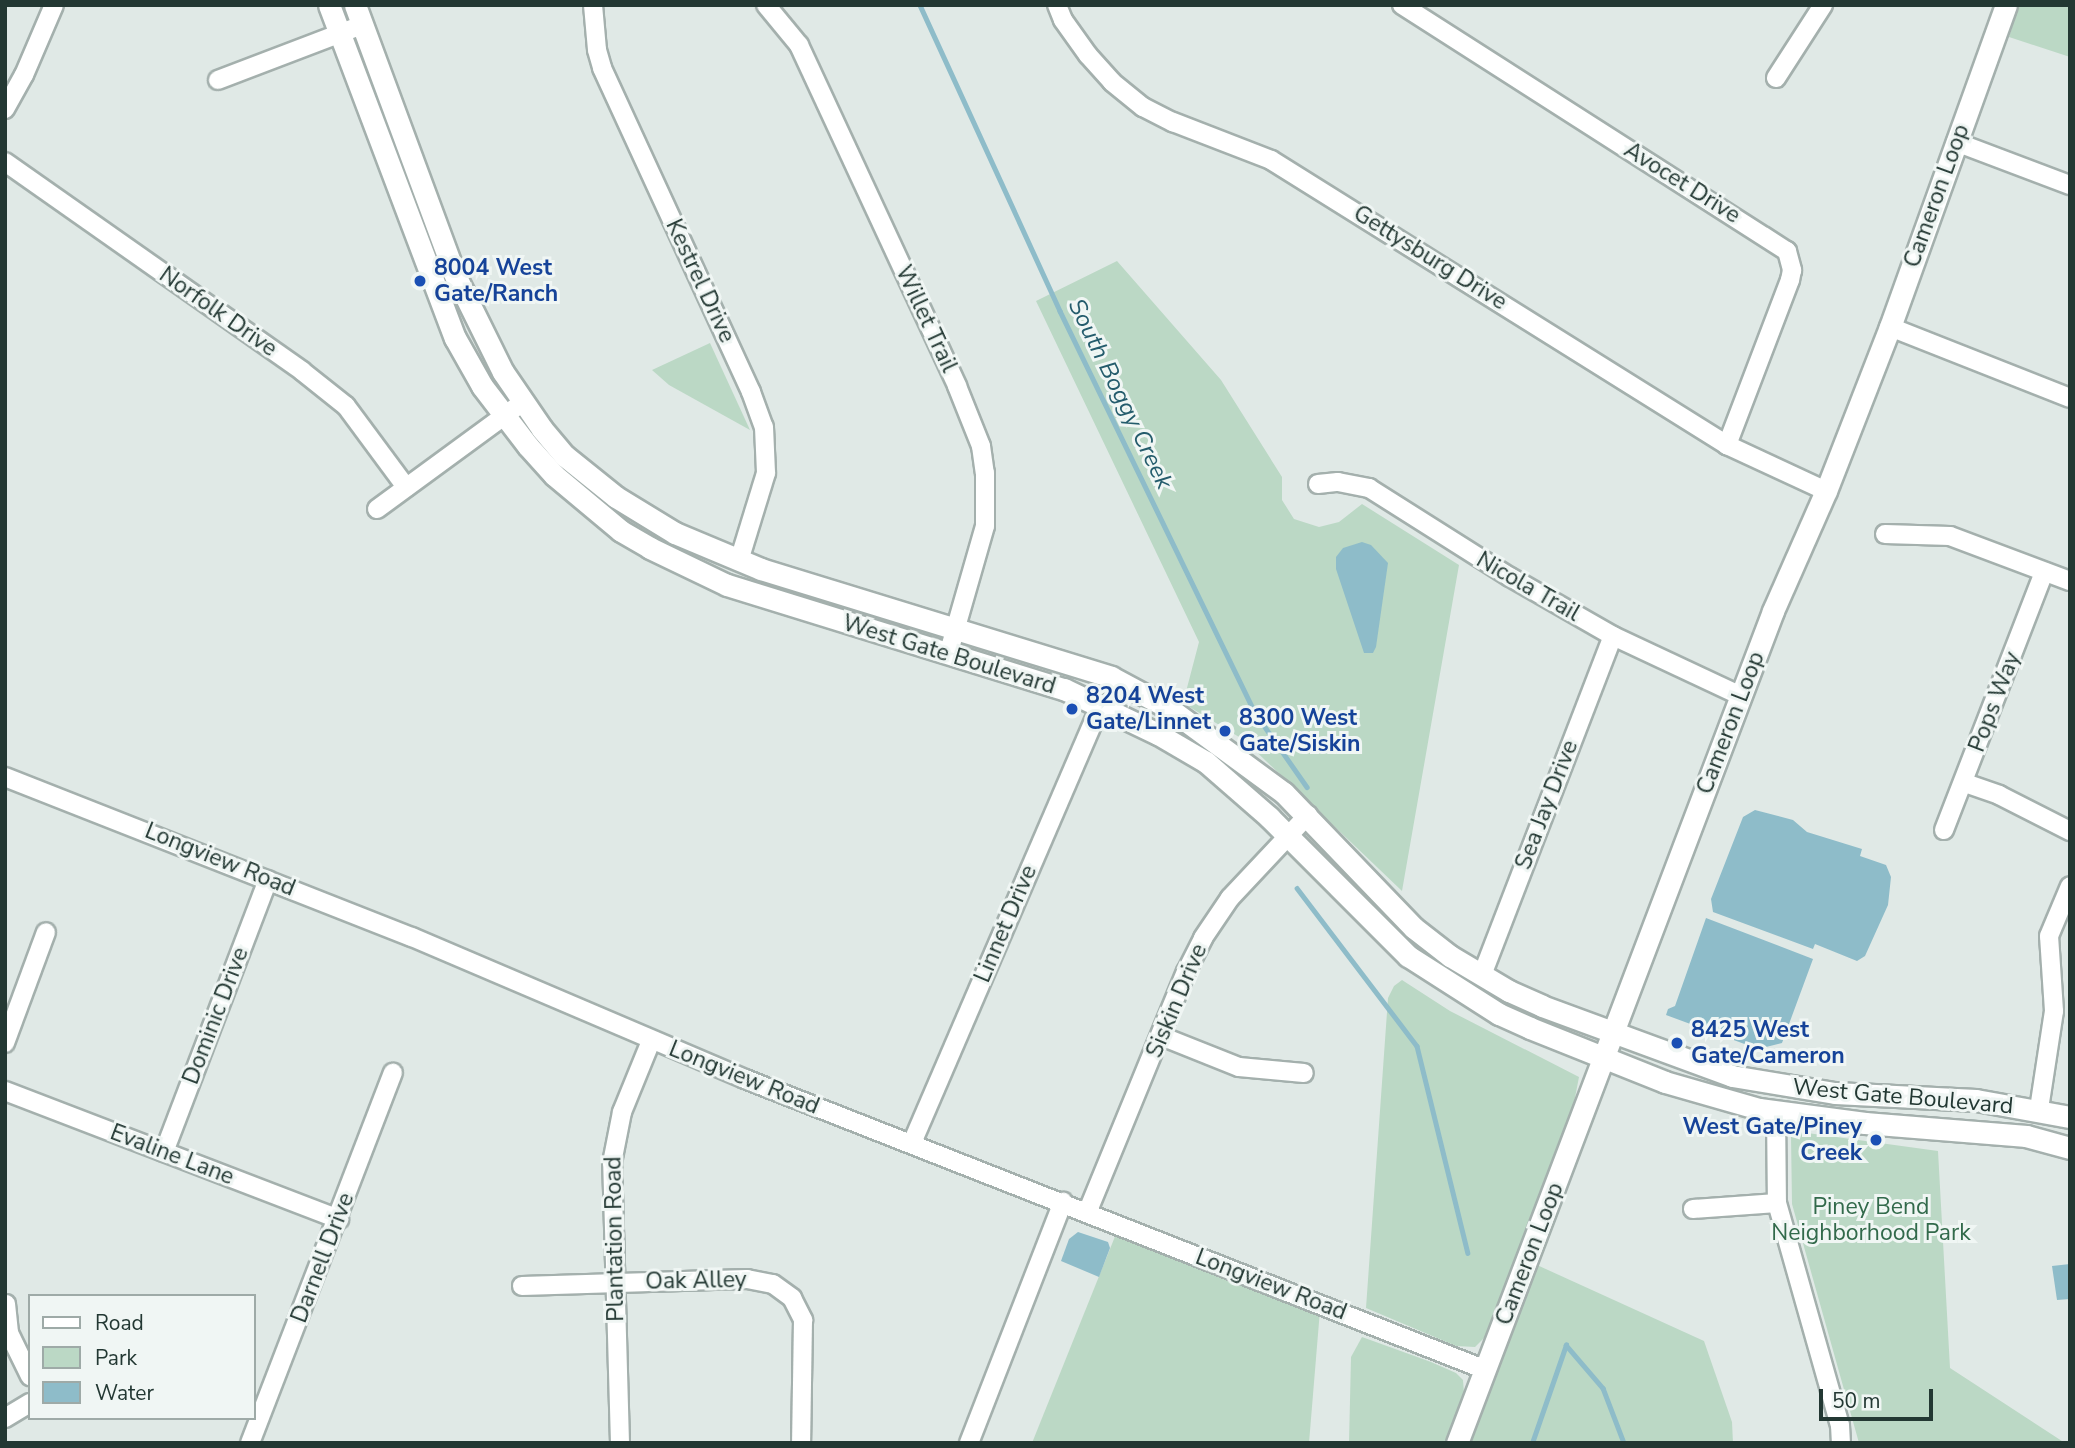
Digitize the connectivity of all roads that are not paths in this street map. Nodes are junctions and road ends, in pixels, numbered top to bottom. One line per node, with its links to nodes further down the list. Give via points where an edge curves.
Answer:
1 (54, 5): 13 (street)
2 (328, 5): 10 (main road, West Gate Boulevard)
3 (593, 5): 27 (street, Kestrel Drive, via 597,50 605,75 764,427 766,473)
4 (766, 5): 30 (street, Willet Trail, via 799,45 981,446 985,526)
5 (1057, 5): 21 (street, Gettysburg Drive, via 1088,55 1143,107 1271,160)
6 (1402, 5): 21 (street, Avocet Drive, via 1787,251 1790,280)
7 (1823, 5): 11 (street)
8 (2006, 5): 14 (main road, Cameron Loop)
9 (358, 15): 10 (street); 19 (main road, West Gate Boulevard, via 455,275)
10 (338, 34): 12 (street); 20 (main road, West Gate Boulevard, via 454,338)
11 (1776, 78)
12 (218, 80)
13 (5, 109)
14 (1956, 142): 16 (street); 17 (main road, Cameron Loop)
15 (5, 162): 23 (street, Norfolk Drive, via 346,405)
16 (2070, 185)
17 (1890, 327): 18 (street); 24 (main road, Cameron Loop)
18 (2070, 398)
19 (523, 402): 20 (street); 27 (main road, West Gate Boulevard, via 588,477 675,533)
20 (504, 416): 23 (street); 32 (main road, West Gate Boulevard, via 576,496 650,548 752,595)
21 (1727, 445): 24 (street, Gettysburg Drive)
22 (1318, 484): 31 (street, Nicola Trail, via 1338,482 1369,488 1510,578)
23 (406, 487): 25 (street)
24 (1826, 491): 33 (main road, Cameron Loop)
25 (377, 509)
26 (1885, 534): 28 (street, via 1950,536)
27 (739, 561): 30 (main road, West Gate Boulevard)
28 (2044, 572): 29 (street); 36 (street, Pops Way)
29 (2070, 581)
30 (955, 627): 32 (street, Willet Trail); 37 (main road, West Gate Boulevard, via 1111,677 1167,707)
31 (1613, 636): 33 (street, Nicola Trail); 44 (street, Sea Jay Drive)
32 (948, 655): 34 (main road, West Gate Boulevard)
33 (1741, 696): 45 (main road, Cameron Loop)
34 (1101, 704): 40 (main road, West Gate Boulevard, via 1206,762); 59 (street, Linnet Drive)
35 (5, 777): 41 (street, Longview Road)
36 (1965, 783): 38 (street, Pops Way); 39 (street)
37 (1308, 815): 40 (street, Siskin Drive); 44 (main road, West Gate Boulevard, via 1414,928)
38 (1944, 831)
39 (2070, 831)
40 (1289, 835): 46 (street, Siskin Drive, via 1230,898 1203,938); 49 (main road, West Gate Boulevard, via 1408,956 1499,1014)
41 (268, 880): 47 (street, Longview Road); 61 (street, Dominic Drive)
42 (2070, 887): 53 (street, via 2049,936 2054,1011)
43 (46, 932): 48 (street)
44 (1482, 975): 45 (main road, West Gate Boulevard, via 1542,1006)
45 (1614, 1034): 49 (main road, Cameron Loop); 53 (main road, West Gate Boulevard, via 1732,1076 1780,1086)
46 (1161, 1036): 51 (street, via 1239,1067); 65 (street, Siskin Drive)
47 (651, 1041): 59 (street, Longview Road); 67 (street, Plantation Road, via 614,1143)
48 (5, 1043)
49 (1605, 1059): 54 (main road, West Gate Boulevard, via 1703,1095); 70 (main road, Cameron Loop)
50 (393, 1073): 66 (street, Darnell Drive)
51 (1304, 1073)
52 (5, 1091): 61 (street, Evaline Lane)
53 (2039, 1109): 55 (main road, West Gate Boulevard); 56 (main road, via 2026,1121 1939,1117)
54 (1776, 1112): 56 (main road, West Gate Boulevard); 63 (street)
55 (2070, 1117)
56 (1910, 1126): 58 (main road, West Gate Boulevard)
57 (2070, 1130): 58 (main road, via 2048,1130)
58 (2036, 1139): 60 (main road, West Gate Boulevard)
59 (912, 1143): 62 (street, Longview Road)
60 (2070, 1148)
61 (164, 1152): 66 (street, Evaline Lane)
62 (1063, 1202): 65 (street, Longview Road); 80 (street)
63 (1777, 1203): 64 (street); 82 (street, via 1840,1425)
64 (1693, 1209)
65 (1087, 1213): 70 (street, Longview Road)
66 (338, 1219): 72 (street, Darnell Drive)
67 (615, 1282): 68 (street, Oak Alley); 78 (street, Plantation Road); 79 (street, Oak Alley, via 747,1279 783,1289 803,1320)
68 (522, 1286)
69 (6, 1304): 71 (street, via 9,1334)
70 (1486, 1370): 81 (main road, Cameron Loop)
71 (28, 1372)
72 (261, 1392): 74 (street, Darnell Drive)
73 (28, 1404): 75 (street)
74 (256, 1415)
75 (5, 1418)
76 (255, 1420): 77 (street, Darnell Drive)
77 (250, 1443)
78 (620, 1443)
79 (801, 1443)
80 (969, 1443)
81 (1458, 1443)
82 (1841, 1443)

